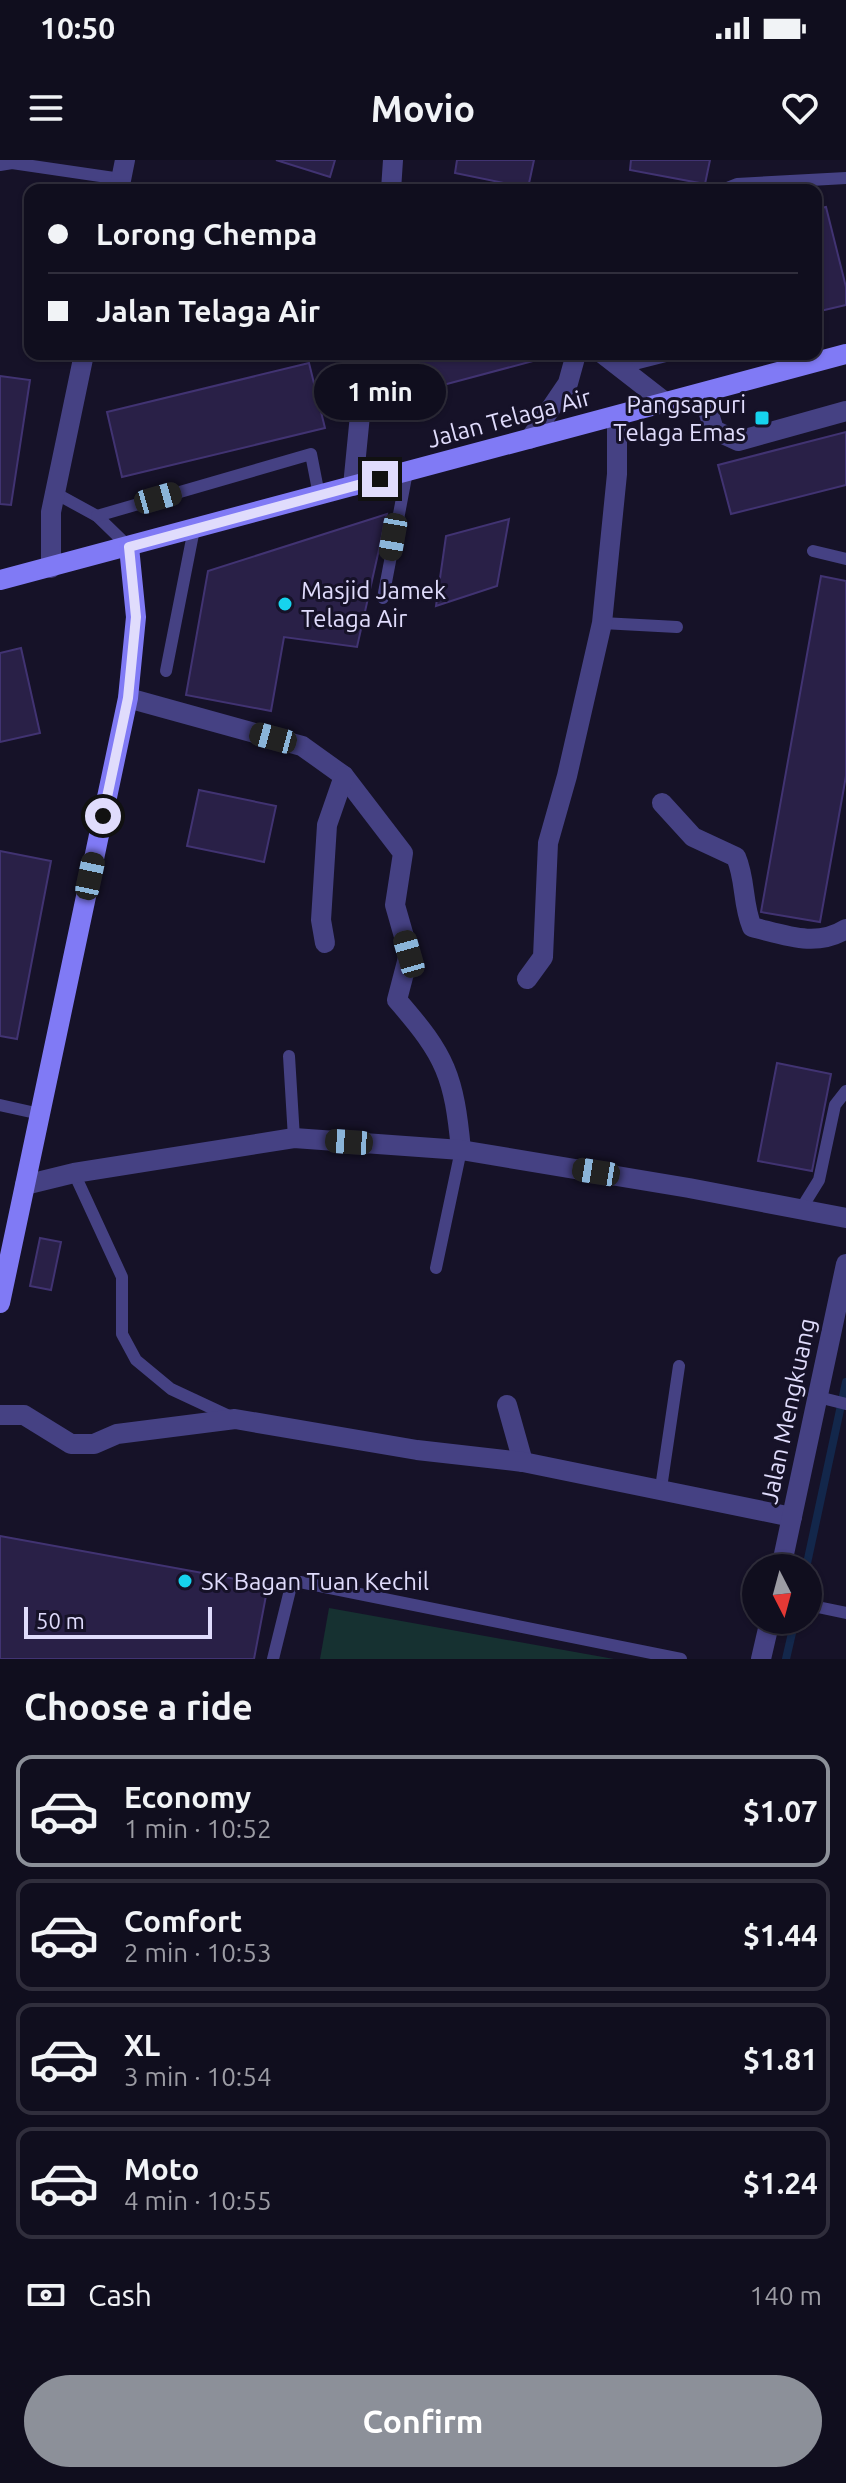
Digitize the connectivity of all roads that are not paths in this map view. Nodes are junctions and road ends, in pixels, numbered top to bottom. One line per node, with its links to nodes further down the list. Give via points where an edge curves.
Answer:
1 (393, 160): 5 (street)
2 (0, 165): 3 (lane)
3 (122, 176)
4 (846, 178): 6 (lane)
5 (391, 184)
6 (737, 184)
7 (846, 352): 8 (street, Jalan Telaga Air)
8 (822, 359)
9 (83, 360): 21 (street)
10 (365, 360): 20 (street)
11 (574, 360): 18 (street, via 568,383)
12 (819, 360): 14 (street, Jalan Telaga Air)
13 (610, 361): 15 (street)
14 (703, 394): 15 (street, Jalan Telaga Air); 16 (street, via 714,430 738,441)
15 (666, 403): 17 (street, Jalan Telaga Air)
16 (846, 411)
17 (617, 416): 18 (street, Jalan Telaga Air); 31 (street, via 617,474)
18 (530, 439): 19 (street, Jalan Telaga Air)
19 (407, 472): 20 (street, Jalan Telaga Air); 30 (lane)
20 (353, 486): 22 (street, Jalan Telaga Air)
21 (55, 493): 23 (lane); 28 (street)
22 (319, 495): 23 (lane, via 311,454); 24 (street, Jalan Telaga Air)
23 (97, 516): 25 (lane)
24 (194, 529): 25 (street, Jalan Telaga Air); 33 (lane)
25 (129, 547): 28 (street, Jalan Telaga Air); 34 (street, via 136,617)
26 (813, 551): 27 (lane)
27 (846, 559)
28 (51, 568): 29 (street, Jalan Telaga Air)
29 (0, 580)
30 (383, 598)
31 (602, 623): 32 (lane); 39 (street, via 548,843 543,957)
32 (677, 627)
33 (166, 671)
34 (128, 698): 35 (street, via 302,746); 43 (street)
35 (344, 776): 38 (street, via 327,825 321,920); 45 (street, via 403,853 395,905 409,954 397,1000 433,1042 456,1094)
36 (662, 803): 37 (street, via 693,837 736,857 743,906 752,927 811,941)
37 (846, 929)
38 (325, 943)
39 (527, 979)
40 (289, 1056): 44 (lane)
41 (846, 1091): 48 (lane, via 835,1105 819,1180)
42 (0, 1105): 43 (lane)
43 (40, 1114): 47 (street)
44 (294, 1138): 45 (street); 46 (street)
45 (461, 1150): 48 (street); 50 (lane)
46 (74, 1173): 47 (street); 58 (lane, via 122,1277 122,1334 136,1360 171,1389)
47 (25, 1185): 52 (street)
48 (801, 1209): 49 (street)
49 (846, 1218)
50 (436, 1268)
51 (845, 1278): 54 (street, Jalan Mengkuang)
52 (0, 1303)
53 (679, 1366): 60 (lane)
54 (824, 1398): 55 (lane); 61 (street, Jalan Mengkuang)
55 (846, 1404)
56 (507, 1405): 59 (street)
57 (0, 1415): 58 (street, via 24,1415 71,1444)
58 (235, 1419): 59 (street)
59 (523, 1462): 60 (street)
60 (661, 1488): 61 (street)
61 (792, 1517): 62 (street, Jalan Mengkuang)
62 (784, 1554)
63 (822, 1608): 64 (lane)
64 (846, 1613)
65 (767, 1634): 68 (street)
66 (273, 1659): 67 (lane, via 291,1586 300,1582)
67 (681, 1659)
68 (761, 1659)

